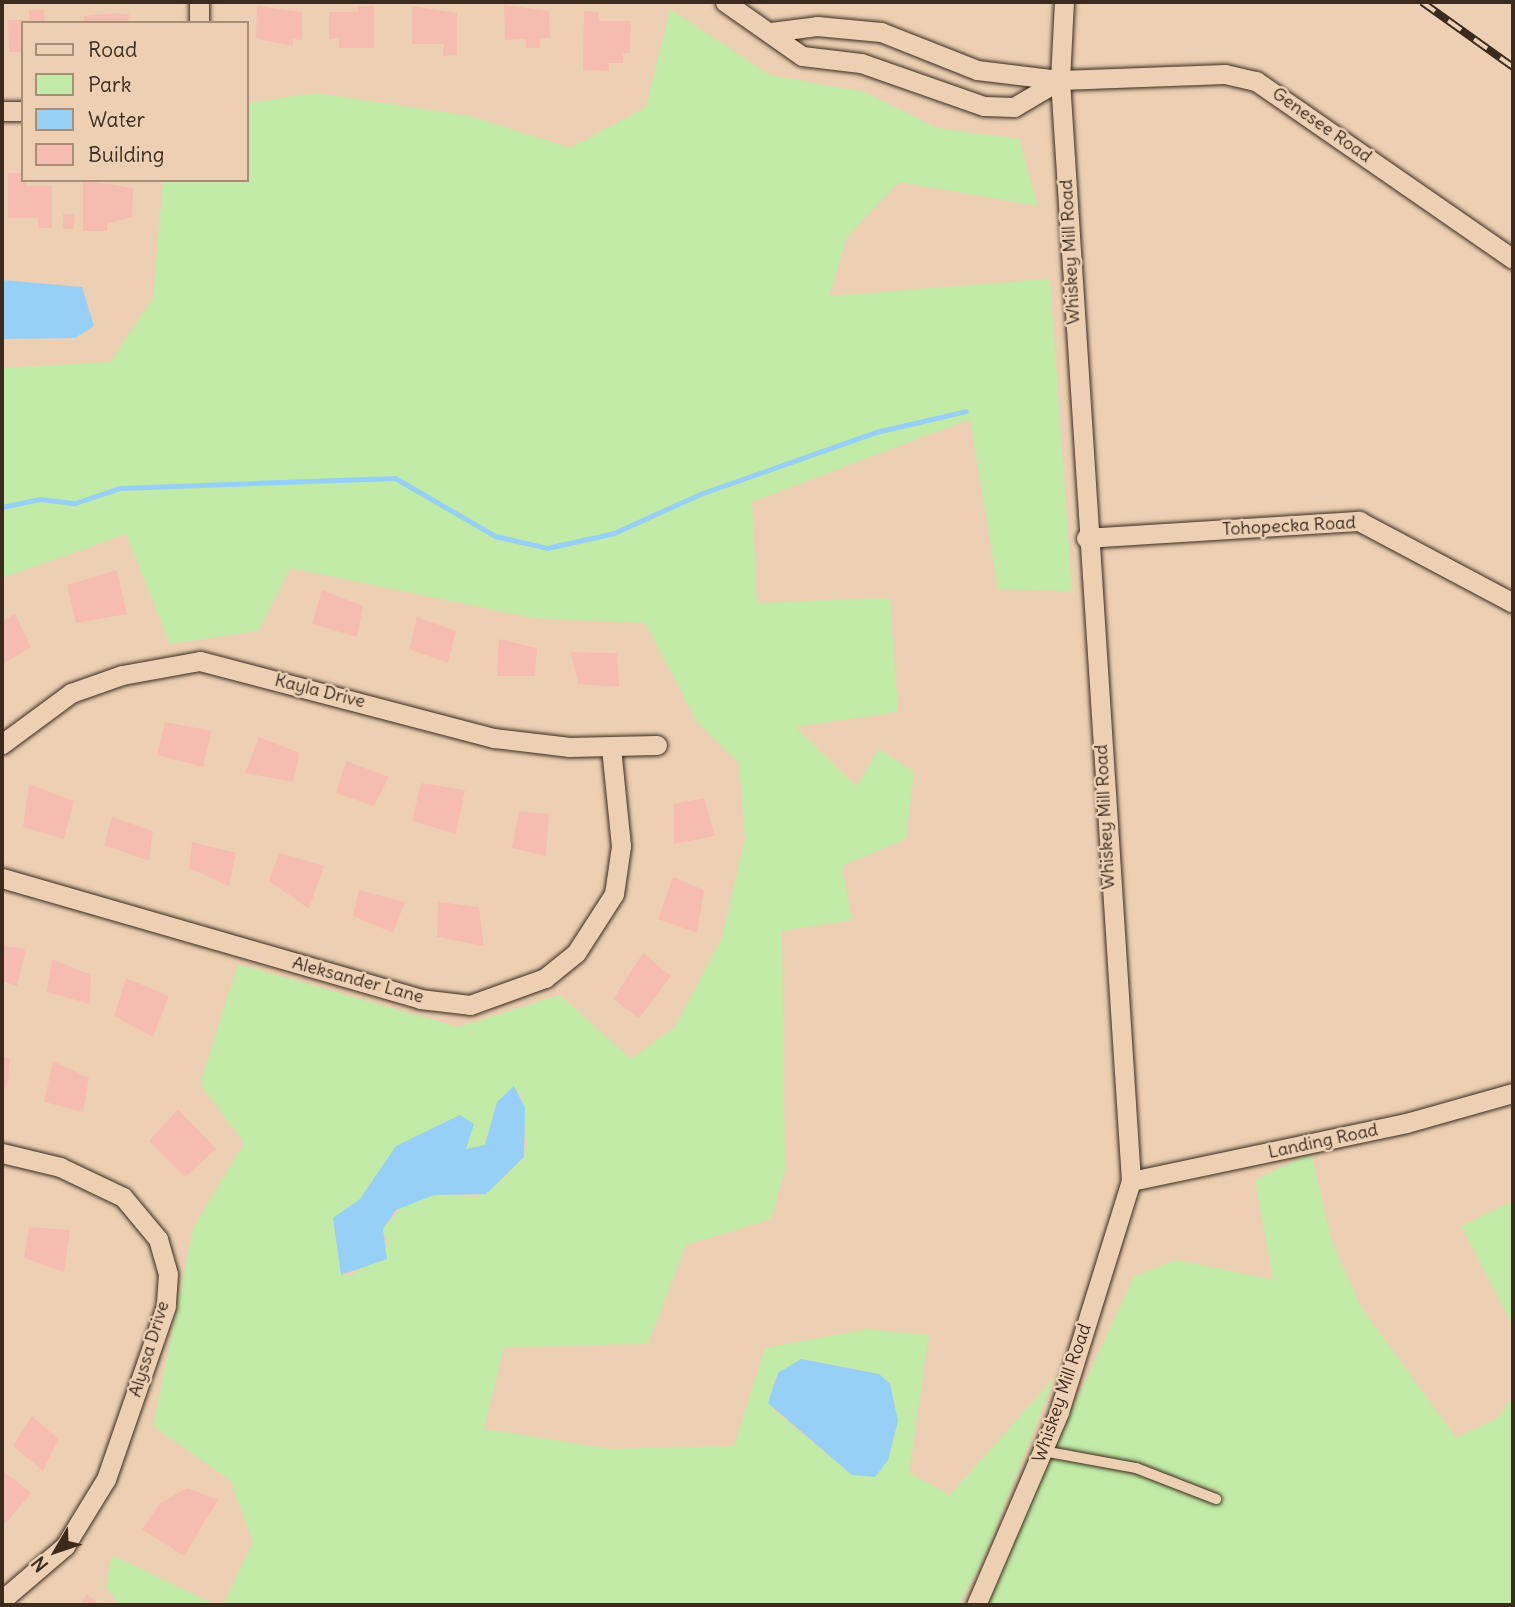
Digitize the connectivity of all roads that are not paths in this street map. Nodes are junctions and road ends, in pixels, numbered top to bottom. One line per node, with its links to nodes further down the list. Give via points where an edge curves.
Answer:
1 (199, 2): 4 (street)
2 (725, 2): 5 (street)
3 (1064, 2): 6 (street, Whiskey Mill Road)
4 (199, 21)
5 (771, 32): 6 (street, Genesee Road, via 817,26 881,32 977,70); 6 (street, via 802,55 861,63 984,106 1014,107)
6 (1060, 80): 9 (street, Genesee Road, via 1225,74 1256,81); 10 (street, Whiskey Mill Road)
7 (2, 111): 8 (street)
8 (21, 111)
9 (1513, 259)
10 (1086, 538): 11 (street, Tohopecka Road, via 1359,521); 18 (street, Whiskey Mill Road)
11 (1513, 603)
12 (2, 744): 14 (street, Kayla Drive, via 71,694 132,672 200,661 495,738)
13 (657, 745): 14 (street, Kayla Drive)
14 (611, 747): 15 (street, Aleksander Lane, via 621,846 614,894 576,953 545,978 470,1005 420,999)
15 (2, 878)
16 (1513, 1093): 18 (street, Landing Road)
17 (2, 1153): 21 (street, Alyssa Drive, via 60,1167 123,1197 158,1239 168,1274 166,1306 106,1479 65,1546)
18 (1131, 1181): 19 (street, Whiskey Mill Road)
19 (1043, 1451): 20 (lane, via 1136,1468); 22 (street, Whiskey Mill Road)
20 (1216, 1499)
21 (2, 1600)
22 (976, 1605)

